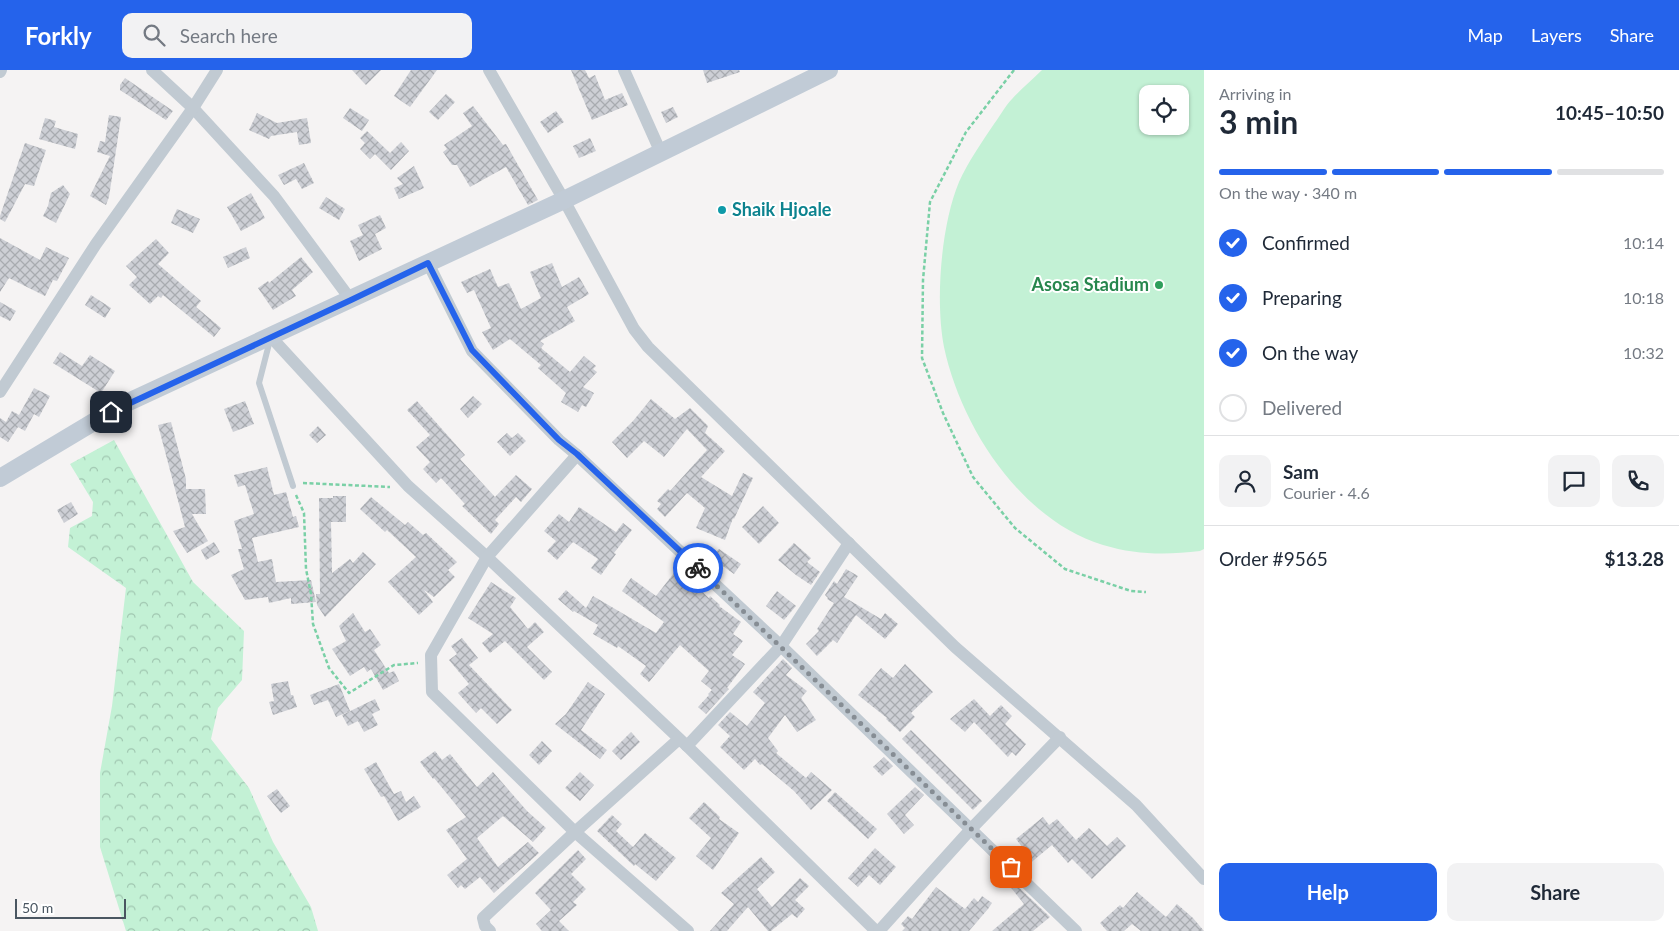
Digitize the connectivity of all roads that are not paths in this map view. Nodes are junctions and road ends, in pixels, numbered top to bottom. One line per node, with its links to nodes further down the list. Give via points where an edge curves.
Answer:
1 (152, 70): 6 (street)
2 (218, 70): 6 (street)
3 (490, 70): 8 (street)
4 (624, 70): 7 (street)
5 (829, 70): 7 (street)
6 (193, 108): 10 (street, via 274,196); 12 (street, via 96,244)
7 (661, 153): 8 (street)
8 (564, 200): 9 (street); 16 (street, via 634,329 648,347)
9 (428, 263): 10 (street); 13 (street, via 472,350 559,440)
10 (351, 300): 11 (street)
11 (271, 337): 14 (street, via 122,405); 15 (lane, via 259,383); 17 (street, via 408,486)
12 (0, 392)
13 (577, 454): 17 (street); 18 (street)
14 (2, 474)
15 (292, 485)
16 (849, 543): 18 (street); 19 (street, via 955,647)
17 (487, 557): 20 (street); 22 (street, via 431,655 432,692)
18 (781, 646): 20 (street); 21 (street)
19 (1060, 737): 21 (street); 23 (street, via 1136,805)
20 (683, 743): 22 (street); 26 (street)
21 (971, 829): 26 (street); 27 (street)
22 (575, 832): 24 (street, via 483,918); 25 (street)
23 (1204, 879)
24 (490, 931)
25 (688, 931)
26 (877, 931)
27 (1076, 931)

